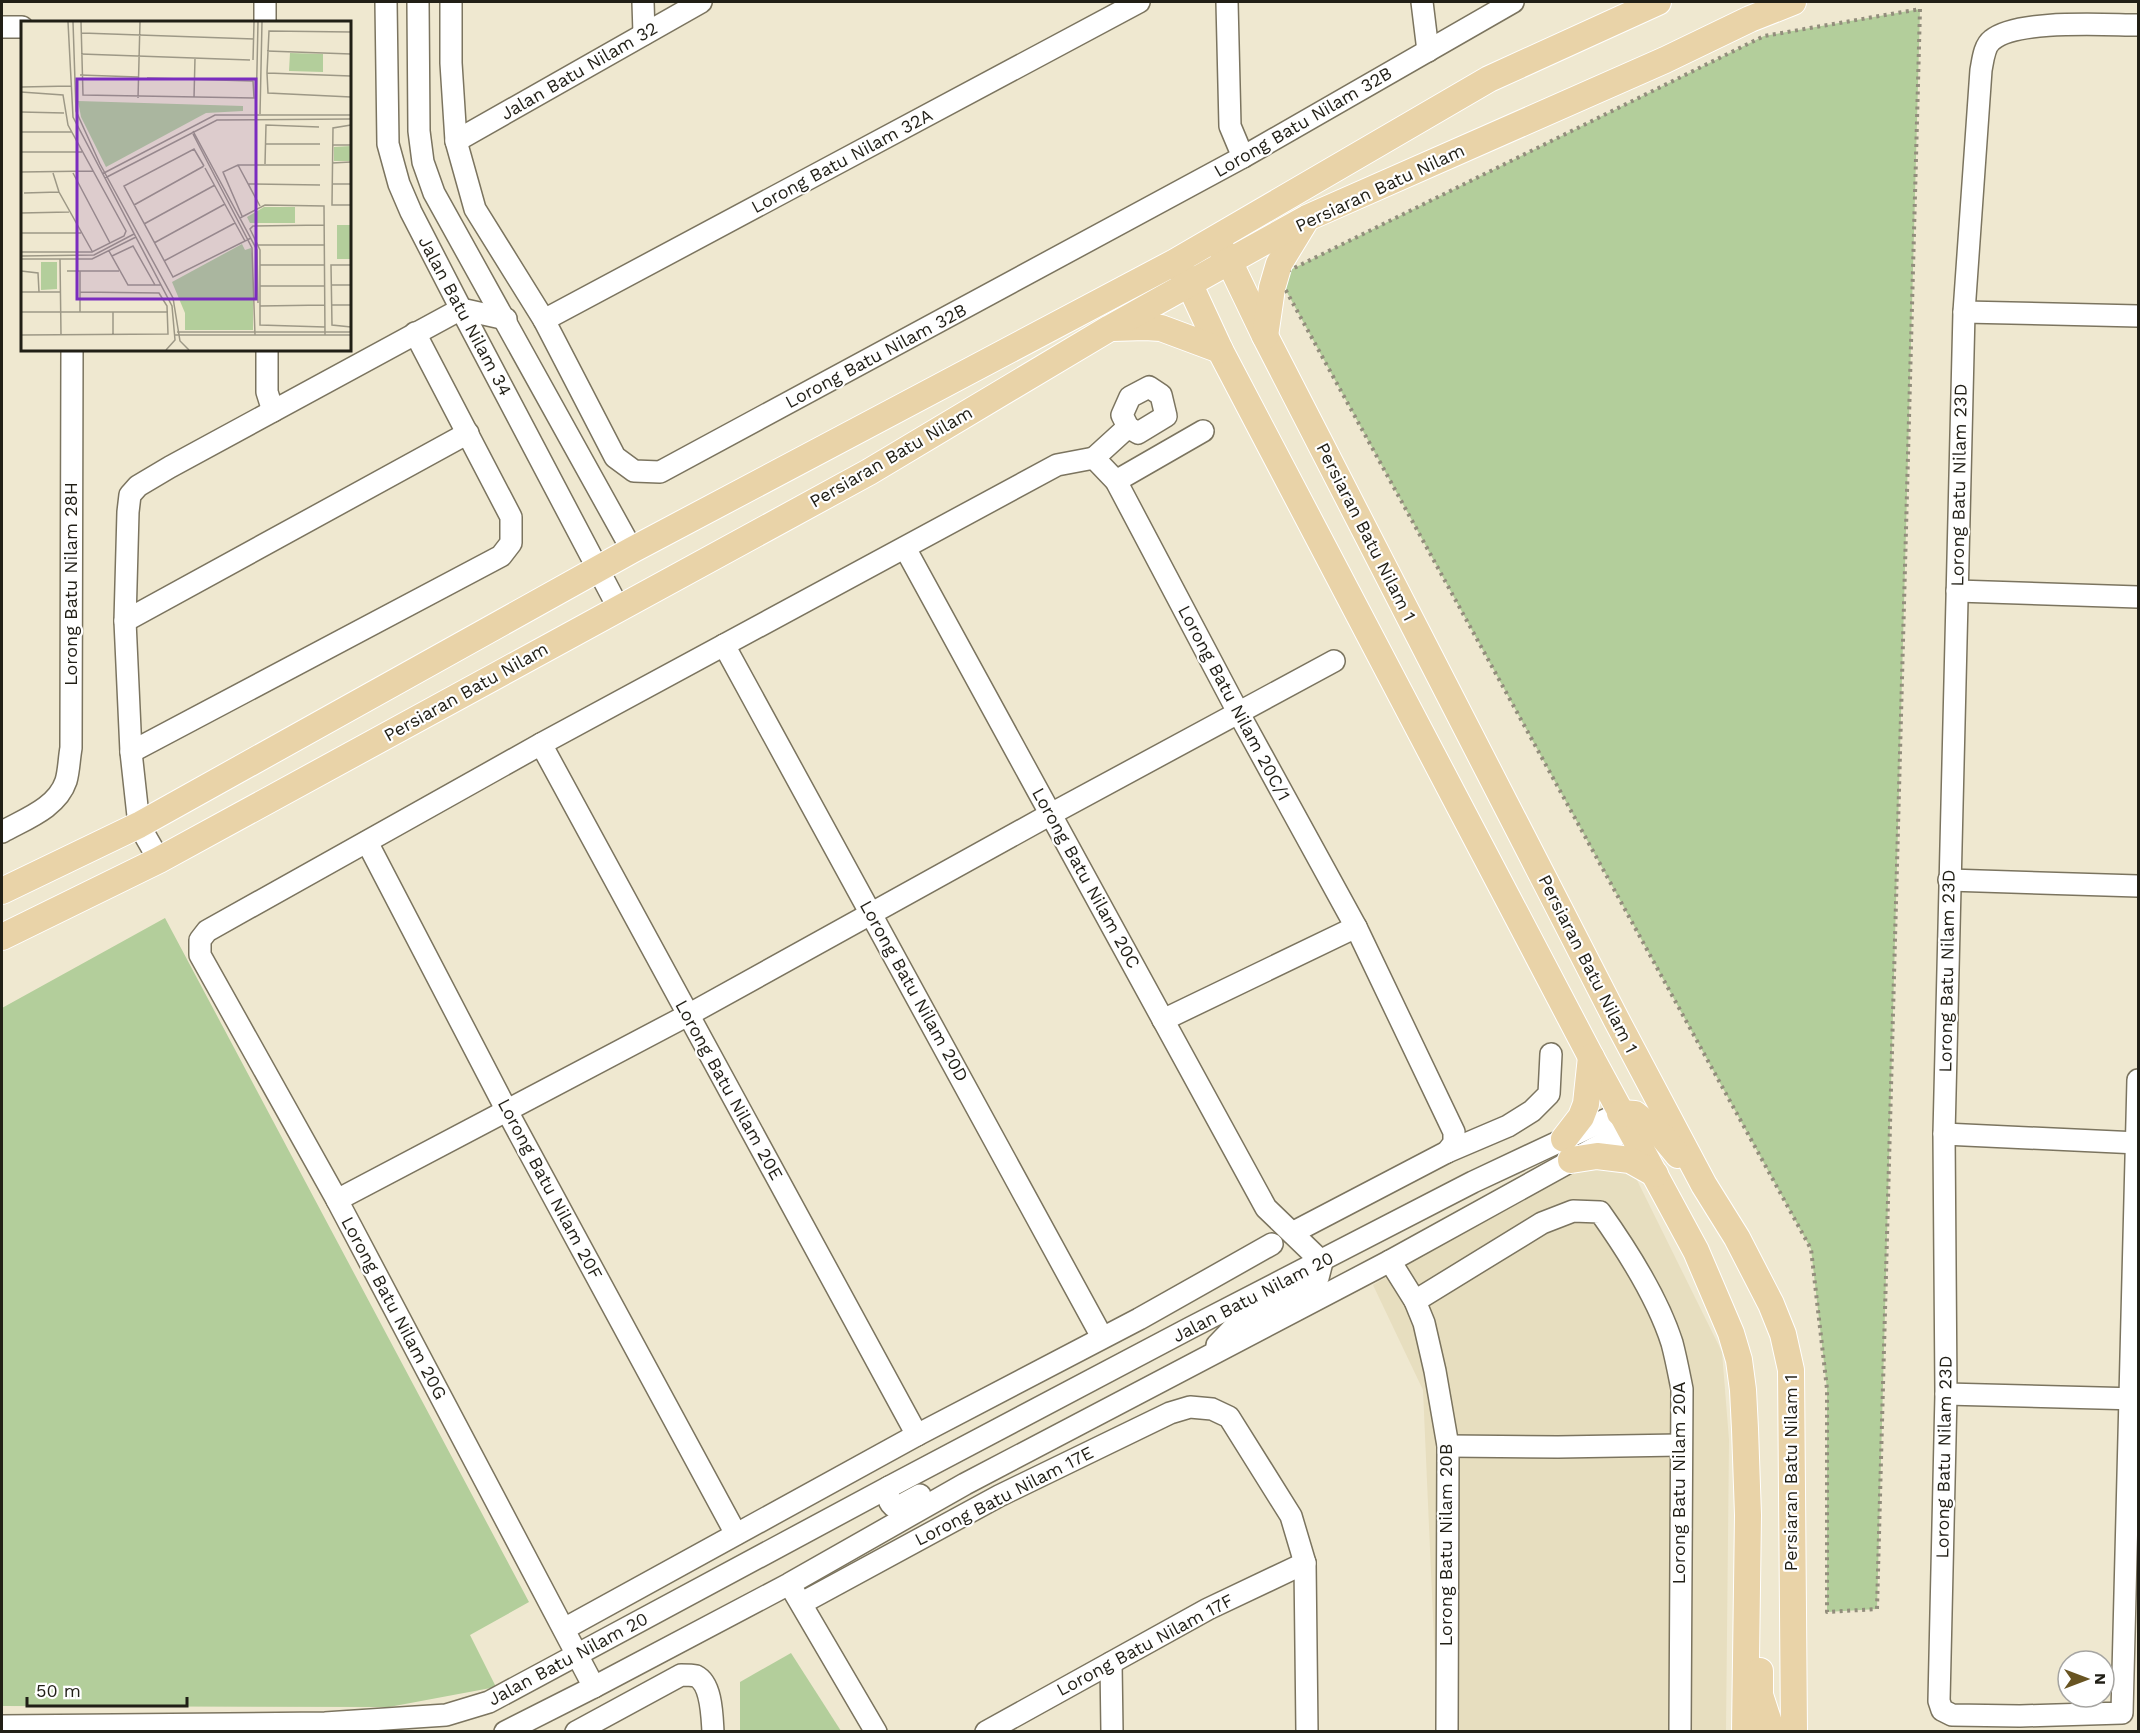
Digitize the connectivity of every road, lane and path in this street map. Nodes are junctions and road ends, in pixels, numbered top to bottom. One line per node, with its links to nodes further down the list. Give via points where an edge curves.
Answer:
1 (266, 2): 14 (street)
2 (386, 2): 28 (street, Jalan Batu Nilam 34, via 388,144 393,166 411,212)
3 (418, 2): 26 (street, Jalan Batu Nilam 34, via 419,131 423,162 434,193)
4 (451, 2): 20 (street, Lorong Batu Nilam 32B)
5 (643, 2): 18 (street)
6 (701, 2): 18 (street, Jalan Batu Nilam 32)
7 (1139, 2): 32 (street, Lorong Batu Nilam 32A)
8 (1227, 2): 21 (street, via 1230,126)
9 (1422, 2): 19 (street)
10 (1514, 2): 19 (street, Lorong Batu Nilam 32B)
11 (1658, 2): 23 (main road, Persiaran Batu Nilam, via 1489,79)
12 (1793, 2): 22 (main road, Persiaran Batu Nilam)
13 (1920, 9): 13 (path, via 1764,36 1278,276 1811,1249 1827,1389 1827,1612 1877,1609)
14 (265, 21)
15 (2139, 25): 29 (street, Lorong Batu Nilam 23D, via 2022,28 1991,40 1981,70)
16 (2, 27): 17 (street)
17 (21, 27)
18 (644, 34): 20 (street, Jalan Batu Nilam 32)
19 (1428, 51): 21 (street, Lorong Batu Nilam 32B)
20 (456, 141): 32 (street, Lorong Batu Nilam 32B, via 475,208)
21 (1243, 157): 32 (street, Lorong Batu Nilam 32B, via 660,472 634,471 615,457)
22 (1307, 218): 24 (main road, Persiaran Batu Nilam); 35 (main road, via 1279,264)
23 (1215, 238): 24 (main road, Persiaran Batu Nilam 1); 25 (main road, Persiaran Batu Nilam)
24 (1229, 261): 27 (main road, Persiaran Batu Nilam); 35 (main road, Persiaran Batu Nilam 1)
25 (1175, 262): 27 (main road); 46 (main road, Persiaran Batu Nilam)
26 (475, 266): 28 (street); 31 (street, Jalan Batu Nilam 34)
27 (1189, 283): 33 (main road, Persiaran Batu Nilam); 36 (main road)
28 (461, 309): 31 (street); 34 (street); 47 (street, Jalan Batu Nilam 34)
29 (1964, 312): 30 (street); 48 (street, Lorong Batu Nilam 23D)
30 (2139, 316)
31 (506, 319): 46 (street, Jalan Batu Nilam 34)
32 (544, 320)
33 (1110, 328): 36 (main road, via 1161,328); 50 (main road, Persiaran Batu Nilam, via 869,472)
34 (415, 333): 39 (street); 42 (street)
35 (1265, 336): 69 (main road, Persiaran Batu Nilam 1)
36 (1220, 350): 72 (main road)
37 (72, 351): 59 (street, Lorong Batu Nilam 28H, via 67,780 60,796 43,810)
38 (267, 351): 39 (street, via 267,392)
39 (273, 411): 51 (street, via 170,467 130,495)
40 (1128, 427): 43 (street)
41 (1203, 431): 44 (street)
42 (468, 433): 51 (street); 56 (street, via 511,517 511,543 501,556)
43 (1094, 458): 44 (street, Lorong Batu Nilam 20C/1); 45 (street, via 1057,465)
44 (1116, 481): 54 (street, Lorong Batu Nilam 20C/1)
45 (905, 548): 52 (street); 57 (street, Lorong Batu Nilam 20C)
46 (632, 550): 47 (main road, Persiaran Batu Nilam)
47 (599, 570): 50 (street, Jalan Batu Nilam 34); 58 (main road, Persiaran Batu Nilam)
48 (1956, 591): 49 (street); 62 (street, Lorong Batu Nilam 23D)
49 (2139, 597)
50 (619, 609): 61 (main road, Persiaran Batu Nilam)
51 (125, 621): 56 (street)
52 (724, 645): 55 (street); 65 (street, Lorong Batu Nilam 20D)
53 (1334, 661): 54 (street)
54 (1238, 712): 57 (street); 66 (street, Lorong Batu Nilam 20C/1)
55 (541, 744): 60 (street); 68 (street, Lorong Batu Nilam 20E)
56 (131, 752): 58 (street)
57 (1051, 814): 65 (street); 70 (street, Lorong Batu Nilam 20C)
58 (139, 825): 61 (street); 64 (main road, Persiaran Batu Nilam)
59 (2, 832)
60 (367, 842): 74 (street, Lorong Batu Nilam 20F); 82 (street, Lorong Batu Nilam 20G, via 207,931 200,940 200,956)
61 (159, 860): 67 (main road, Persiaran Batu Nilam)
62 (1949, 880): 63 (street); 76 (street, Lorong Batu Nilam 23D)
63 (2139, 886)
64 (2, 891)
65 (872, 913): 68 (street); 90 (street, Lorong Batu Nilam 20D)
66 (1356, 927): 70 (street); 78 (street, Lorong Batu Nilam 20C/1, via 1454,1132)
67 (2, 937)
68 (688, 1015): 74 (street); 94 (street, Lorong Batu Nilam 20E)
69 (1616, 1019): 75 (main road, via 1635,1091); 81 (main road, Persiaran Batu Nilam 1)
70 (1164, 1020): 83 (street, Lorong Batu Nilam 20C)
71 (1551, 1054): 78 (street, via 1549,1094 1532,1112 1508,1126)
72 (1591, 1057): 75 (main road); 79 (main road, via 1586,1104)
73 (2139, 1080): 77 (street)
74 (507, 1112): 82 (street); 100 (street, Lorong Batu Nilam 20F)
75 (1628, 1118): 79 (street, Jalan Batu Nilam 20); 80 (main road); 81 (main road, via 1663,1137)
76 (1944, 1134): 77 (street); 92 (street, Lorong Batu Nilam 23D)
77 (2138, 1143): 93 (street)
78 (1451, 1147): 84 (street)
79 (1567, 1149): 80 (main road, via 1630,1160); 86 (street, Jalan Batu Nilam 20); 87 (street, Jalan Batu Nilam 20, via 1473,1182)
80 (1655, 1175): 99 (main road, via 1696,1251 1739,1360)
81 (1704, 1185): 121 (main road, Persiaran Batu Nilam 1, via 1771,1304 1791,1370)
82 (337, 1200): 104 (street, Lorong Batu Nilam 20G)
83 (1266, 1208): 84 (street); 85 (street)
84 (1292, 1233): 87 (street)
85 (1272, 1244): 88 (street); 90 (street)
86 (1390, 1261): 89 (street, Lorong Batu Nilam 20B); 91 (street, Jalan Batu Nilam 20)
87 (1322, 1262): 88 (street, Jalan Batu Nilam 20); 91 (street, via 1318,1278 1240,1320)
88 (1279, 1283): 98 (street, Jalan Batu Nilam 20)
89 (1415, 1300): 95 (street, Lorong Batu Nilam 20A, via 1542,1223 1574,1211 1600,1212 1624,1246 1672,1343 1682,1389); 96 (street, Lorong Batu Nilam 20B, via 1435,1371)
90 (1102, 1337): 94 (street)
91 (1212, 1353): 97 (street, Jalan Batu Nilam 20)
92 (1946, 1394): 93 (street); 93 (street, Lorong Batu Nilam 23D, via 1939,1701 1942,1710 1952,1714 1997,1716 2122,1713)
93 (2134, 1398)
94 (918, 1435): 100 (street)
95 (1680, 1445): 96 (street); 118 (street, Lorong Batu Nilam 20A)
96 (1448, 1446): 117 (street, Lorong Batu Nilam 20B)
97 (965, 1484): 98 (street, Jalan Batu Nilam 20, via 946,1481 896,1508 888,1499); 102 (street, Jalan Batu Nilam 20)
98 (889, 1486): 105 (street, Jalan Batu Nilam 20)
99 (1748, 1515): 119 (main road); 120 (main road, via 1760,1552 1760,1695)
100 (736, 1534): 104 (street)
101 (1305, 1563): 103 (street, Lorong Batu Nilam 17E, via 1291,1516 1229,1417 1212,1409 1190,1407 1170,1413 999,1496); 106 (street, Lorong Batu Nilam 17F, via 1208,1609); 116 (street)
102 (789, 1584): 103 (street); 107 (street, Jalan Batu Nilam 20)
103 (802, 1603): 113 (street)
104 (564, 1629): 105 (street, Lorong Batu Nilam 20G)
105 (579, 1655): 107 (street, Lorong Batu Nilam 20G); 109 (street, Jalan Batu Nilam 20, via 489,1702 446,1715)
106 (1111, 1663): 114 (street, Lorong Batu Nilam 17F); 115 (street)
107 (594, 1687): 110 (street, Jalan Batu Nilam 20)
108 (2, 1726): 109 (street, Jalan Batu Nilam 20)
109 (325, 1727)
110 (505, 1731)
111 (576, 1731): 112 (street, via 681,1675 695,1676 704,1683 712,1709)
112 (713, 1731)
113 (876, 1731)
114 (986, 1731)
115 (1112, 1731)
116 (1307, 1731)
117 (1447, 1731)
118 (1680, 1731)
119 (1745, 1731)
120 (1772, 1731)
121 (1794, 1731)

